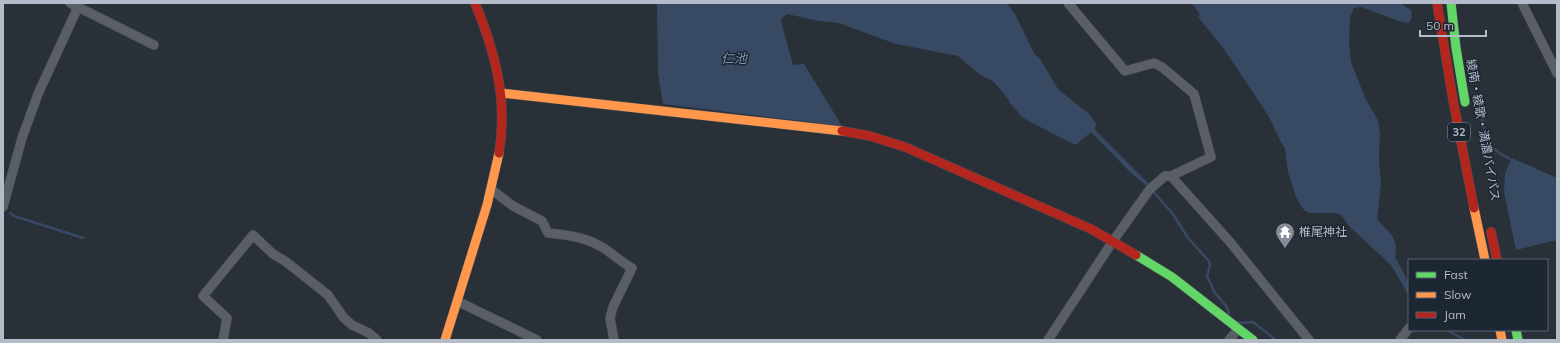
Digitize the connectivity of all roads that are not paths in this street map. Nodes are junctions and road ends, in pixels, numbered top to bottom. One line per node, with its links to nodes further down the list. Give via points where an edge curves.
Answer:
1 (475, 3): 9 (main road, via 493,52)
2 (1068, 3): 11 (street, via 1124,71 1154,63 1194,94 1211,157)
3 (1438, 3): 16 (main road, 綾南・綾歌・満濃バイパス / 32, via 1463,158)
4 (1451, 3): 10 (main road, 綾南・綾歌・満濃バイパス / 32)
5 (1522, 3): 8 (street)
6 (79, 6): 7 (street); 13 (street, via 38,94 22,138)
7 (154, 45)
8 (1557, 74)
9 (501, 93): 12 (main road, via 499,158); 15 (main road, via 824,128 870,136 905,147)
10 (1466, 111)
11 (1171, 176): 15 (street, via 1165,176 1151,188); 29 (street, via 1230,242)
12 (492, 190): 18 (main road); 25 (street, via 513,206 542,221 548,233 583,238 607,250 632,268 610,318)
13 (3, 207)
14 (1489, 224): 17 (main road)
15 (1113, 241): 19 (main road, via 1172,277); 26 (street)
16 (1485, 259)
17 (1497, 259)
18 (457, 301): 23 (main road); 24 (street)
19 (1238, 329): 27 (street); 28 (main road)
20 (1408, 329): 30 (street)
21 (223, 340): 22 (street, via 227,318 203,296 253,235 273,254 328,294 344,318 352,325)
22 (377, 340)
23 (446, 340)
24 (537, 340)
25 (614, 340)
26 (1048, 340)
27 (1229, 340)
28 (1253, 340)
29 (1309, 340)
30 (1400, 340)

